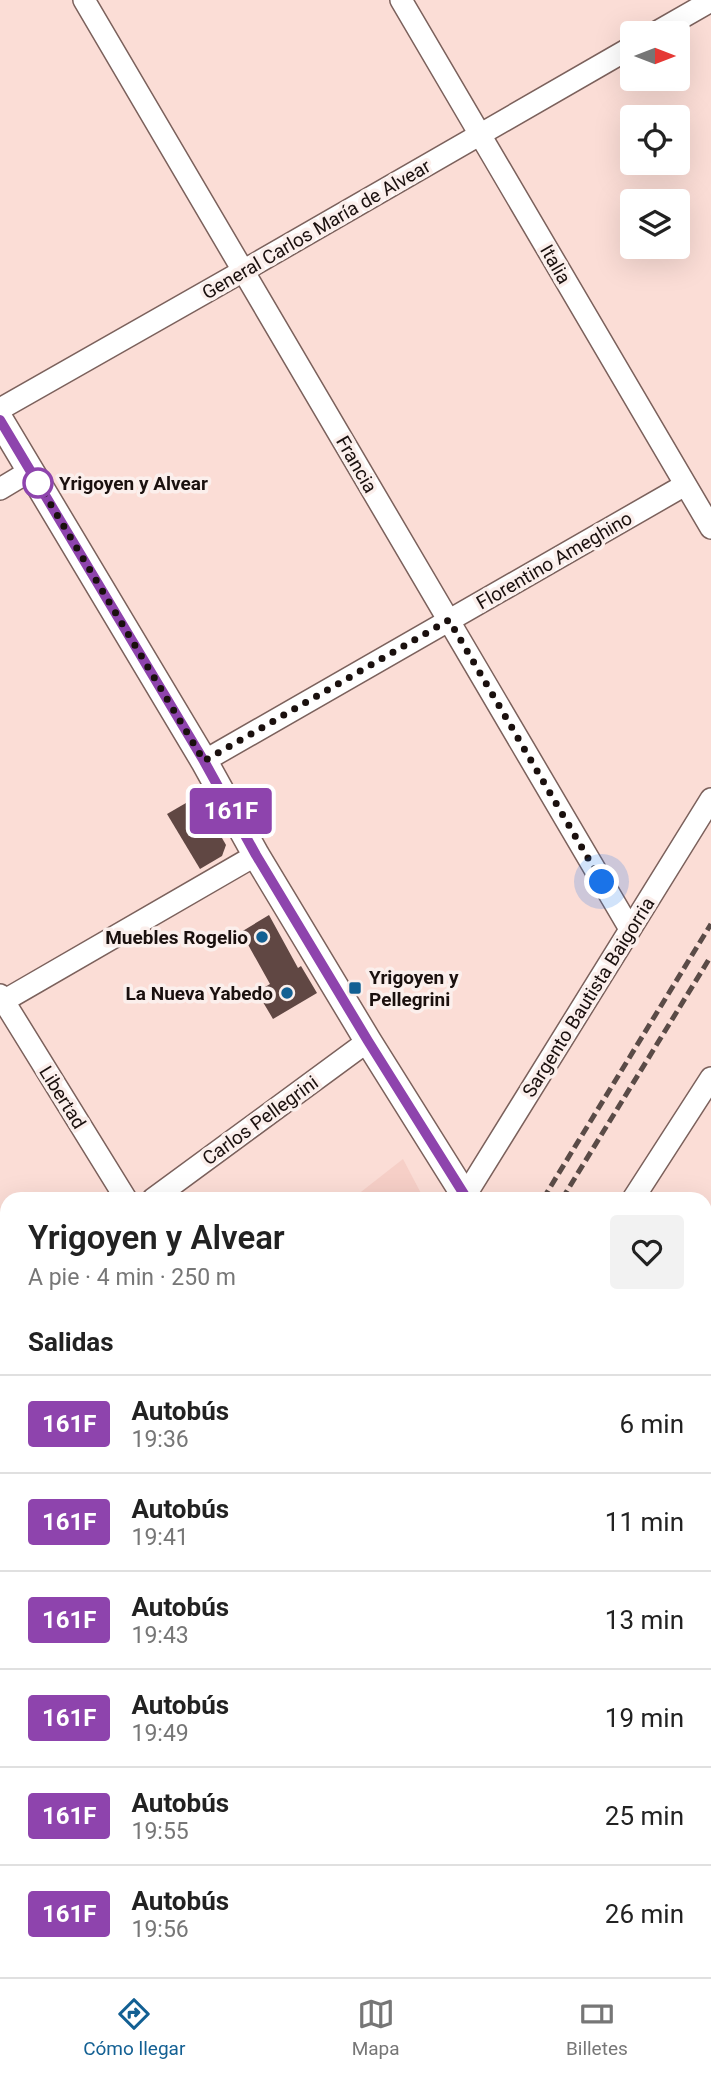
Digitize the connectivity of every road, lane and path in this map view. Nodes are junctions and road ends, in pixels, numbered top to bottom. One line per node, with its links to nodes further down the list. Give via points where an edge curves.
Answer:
1 (84, 0): 7 (street, Francia)
2 (401, 0): 6 (street, Italia)
3 (711, 1): 4 (street)
4 (676, 21)
5 (620, 54): 6 (street, General Carlos María de Alvear)
6 (480, 134): 7 (street, General Carlos María de Alvear); 11 (street, Italia)
7 (243, 271): 8 (street, General Carlos María de Alvear); 14 (street, Francia)
8 (0, 409)
9 (0, 420): 10 (street)
10 (30, 471): 12 (street); 15 (street)
11 (685, 485): 13 (street, Italia); 14 (street, Florentino Ameghino)
12 (0, 489)
13 (711, 528)
14 (449, 620): 15 (street, Florentino Ameghino); 18 (street, Francia)
15 (204, 761): 17 (street)
16 (711, 799): 18 (street, Sargento Bautista Baigorria)
17 (256, 855): 19 (street); 20 (street)
18 (630, 929): 25 (street, Sargento Bautista Baigorria)
19 (1, 999): 22 (street, Libertad)
20 (368, 1041): 23 (street, Carlos Pellegrini); 24 (street)
21 (711, 1078): 26 (street)
22 (122, 1192)
23 (163, 1192)
24 (461, 1192)
25 (469, 1192)
26 (638, 1192)

